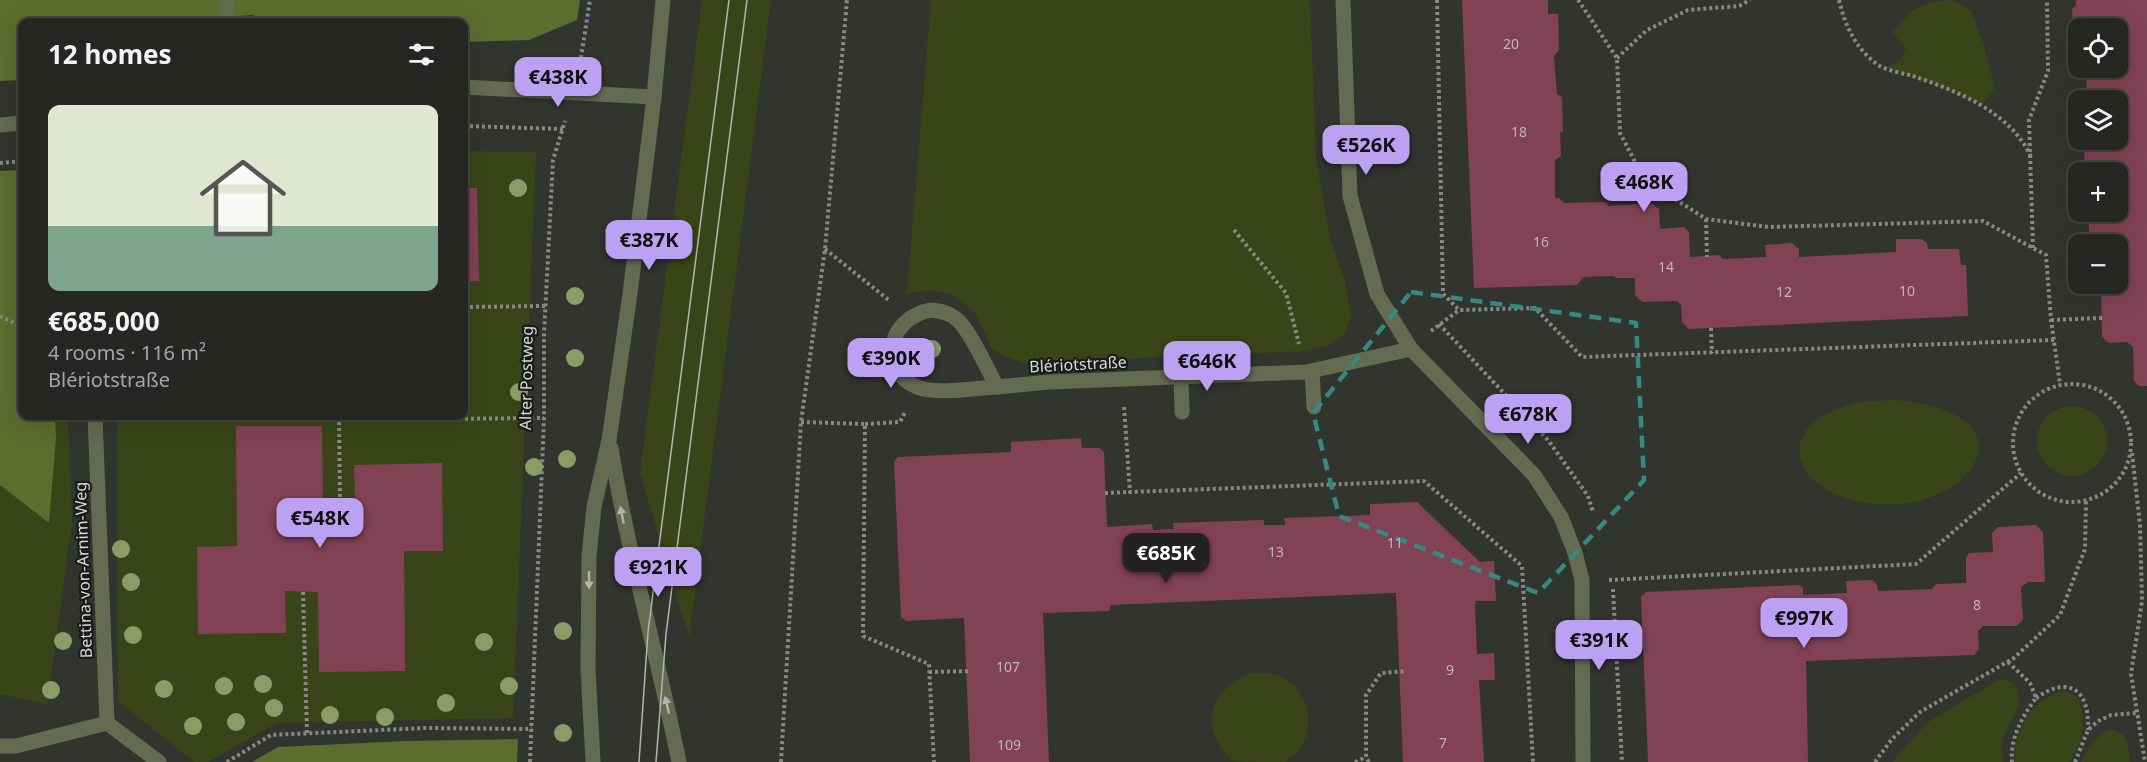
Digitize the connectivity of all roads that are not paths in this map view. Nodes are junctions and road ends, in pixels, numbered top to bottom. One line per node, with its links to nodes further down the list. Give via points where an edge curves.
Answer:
1 (226, 0): 4 (street)
2 (663, 0): 6 (street)
3 (1343, 0): 9 (street, via 1350,196 1377,294)
4 (227, 18)
5 (468, 87): 6 (street)
6 (654, 97): 16 (street)
7 (18, 123): 8 (street)
8 (0, 125)
9 (1411, 349): 10 (street, Blériotstraße); 22 (street, via 1534,475 1561,518 1582,580)
10 (1309, 371): 11 (street, Blériotstraße); 13 (street)
11 (1181, 377): 12 (street, Blériotstraße); 14 (street)
12 (997, 387): 12 (street, Blériotstraße, via 965,326 954,317 931,310 919,312 899,328 892,351 894,363 916,387)
13 (1314, 407)
14 (1182, 412)
15 (94, 420): 17 (street, Bettina-von-Arnim-Weg)
16 (609, 440): 20 (street, one-way to 20, via 594,507 589,556 588,669); 21 (street, one-way to 16)
17 (107, 723): 18 (street, via 16,746); 19 (street)
18 (0, 746)
19 (159, 762)
20 (593, 762)
21 (679, 762)
22 (1584, 762)

